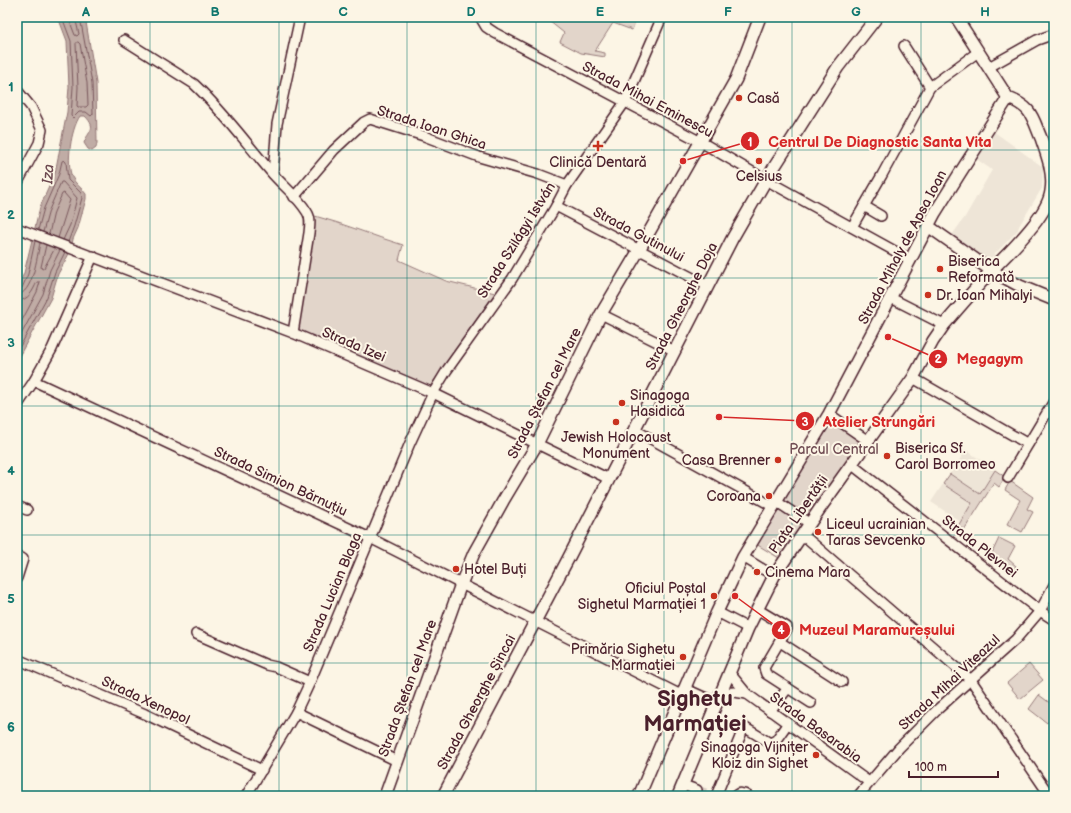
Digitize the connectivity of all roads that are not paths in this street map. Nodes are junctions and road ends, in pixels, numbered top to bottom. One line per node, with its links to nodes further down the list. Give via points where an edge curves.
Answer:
1 (300, 17): 17 (street, via 280,111)
2 (480, 17): 15 (street, Strada Mihai Eminescu, via 486,27 495,34)
3 (662, 17): 15 (street, Strada Szilágyi István)
4 (760, 17): 16 (main road, Strada Ștefan cel Mare, via 736,79)
5 (877, 17): 18 (main road, Strada Gheorghe Doja, via 838,67)
6 (956, 17): 10 (main road)
7 (1054, 34): 11 (street, via 1037,40)
8 (124, 40): 17 (street, via 194,84)
9 (904, 46): 12 (street)
10 (978, 52): 11 (main road); 12 (street)
11 (989, 67): 14 (main road)
12 (930, 87): 23 (street)
13 (17, 90): 19 (street, via 31,107 42,130 39,143)
14 (1008, 98): 25 (main road, Strada Mihaly de Apsa Ioan); 31 (main road, Piața Libertății, via 1025,106 1034,120 1051,169 1051,192 1037,221)
15 (625, 102): 16 (street, Strada Mihai Eminescu); 20 (street, Strada Szilágyi István)
16 (701, 142): 18 (street, Strada Mihai Eminescu); 28 (main road, Strada Ștefan cel Mare)
17 (273, 174): 21 (street)
18 (766, 180): 26 (street, Strada Mihai Eminescu); 32 (main road, Strada Gheorghe Doja)
19 (17, 184)
20 (567, 185): 21 (street, Strada Ioan Ghica, via 370,119 334,150); 22 (street, Strada Szilágyi István)
21 (294, 197): 37 (street, via 307,212 310,222)
22 (556, 206): 28 (street, Strada Gutinului); 41 (street, Strada Szilágyi István, via 512,279)
23 (864, 206): 24 (street); 26 (street)
24 (882, 216)
25 (928, 226): 30 (main road, Strada Mihaly de Apsa Ioan); 31 (main road)
26 (852, 227): 30 (street, Strada Mihai Eminescu)
27 (17, 228): 29 (street, Strada Izei)
28 (639, 250): 32 (street, Strada Gutinului); 35 (main road, Strada Ștefan cel Mare)
29 (92, 256): 37 (street, Strada Izei); 40 (street, via 52,349)
30 (911, 260): 33 (main road, Strada Mihaly de Apsa Ioan)
31 (992, 271): 34 (main road); 36 (main road, Piața Libertății)
32 (708, 286): 38 (main road, Strada Gheorghe Doja)
33 (892, 298): 36 (street); 44 (main road, Strada Mihaly de Apsa Ioan)
34 (1054, 300)
35 (601, 314): 38 (street); 47 (main road, Strada Ștefan cel Mare)
36 (944, 325): 39 (main road, Piața Libertății)
37 (293, 333): 41 (street, Strada Izei)
38 (675, 351): 45 (main road, Strada Gheorghe Doja)
39 (913, 378): 46 (main road, Piața Libertății); 48 (street)
40 (34, 381): 43 (street); 57 (street, Strada Simion Bărnuțiu)
41 (433, 393): 47 (street, Strada Izei); 57 (street, Strada Lucian Blaga)
42 (1054, 401): 48 (street)
43 (17, 406)
44 (829, 414): 46 (street); 52 (main road, Piața Libertății)
45 (634, 430): 51 (main road, Strada Gheorghe Doja); 52 (street)
46 (868, 441): 49 (main road, Piața Libertății)
47 (537, 444): 51 (street, Strada Izei); 62 (main road, Strada Ștefan cel Mare, via 488,527)
48 (1028, 444): 50 (street)
49 (851, 464): 55 (main road, Piața Libertății); 65 (street, Strada Plevnei)
50 (1008, 478)
51 (609, 479): 68 (main road, Strada Gheorghe Doja)
52 (775, 505): 55 (street); 59 (main road, Piața Libertății)
53 (17, 506): 54 (street)
54 (27, 510)
55 (809, 523): 56 (main road, Piața Libertății)
56 (802, 534): 60 (main road, Piața Libertății); 74 (street)
57 (370, 538): 62 (street, Strada Simion Bărnuțiu); 75 (street, Strada Lucian Blaga)
58 (17, 557): 61 (street, via 23,560)
59 (743, 557): 60 (street); 66 (main road, Piața Libertății)
60 (774, 576): 64 (main road, Piața Libertății)
61 (17, 578)
62 (461, 584): 68 (street, Strada Simion Bărnuțiu); 85 (main road, Strada Ștefan cel Mare)
63 (1054, 585): 65 (street, Strada Mihai Viteazul)
64 (757, 609): 69 (main road, Piața Libertății); 71 (street, via 787,627)
65 (1040, 611): 67 (street, Strada Plevnei); 74 (street, Strada Mihai Viteazul, via 1016,639)
66 (716, 612): 69 (street); 78 (main road, Piața Libertății)
67 (1054, 620)
68 (535, 621): 78 (street, Strada Simion Bărnuțiu); 93 (main road, Strada Gheorghe Șincai)
69 (748, 628): 73 (main road, Piața Libertății)
70 (196, 634): 75 (street)
71 (780, 642): 76 (street); 77 (street, via 764,671)
72 (17, 659): 86 (street, Strada Xenopol, via 138,711)
73 (729, 672): 79 (street, Strada Basarabia); 80 (main road, Piața Libertății)
74 (971, 680): 87 (street, Strada Mihai Viteazul, via 938,709); 99 (street)
75 (310, 682): 83 (street, Strada Lucian Blaga)
76 (842, 682)
77 (788, 688): 81 (street); 82 (street)
78 (682, 692): 80 (street, Strada Simion Bărnuțiu); 94 (main road, Piața Libertății)
79 (747, 694): 80 (street, via 734,692); 82 (street, Strada Basarabia)
80 (719, 698): 88 (main road, Piața Libertății)
81 (811, 703)
82 (770, 711): 84 (street, Strada Basarabia)
83 (296, 712): 85 (street); 86 (street, Strada Lucian Blaga)
84 (788, 723): 87 (street, Strada Basarabia); 90 (street, via 776,740 770,743 744,727)
85 (397, 761): 92 (main road, Strada Ștefan cel Mare)
86 (262, 770): 91 (street, Strada Lucian Blaga)
87 (869, 782): 98 (street, Strada Mihai Viteazul)
88 (683, 785): 89 (street); 95 (main road, Piața Libertății)
89 (697, 790)
90 (712, 795)
91 (246, 796)
92 (385, 796)
93 (443, 796)
94 (639, 796)
95 (678, 796)
96 (735, 796): 97 (street, via 740,793)
97 (748, 796)
98 (858, 796)
99 (1050, 796)

